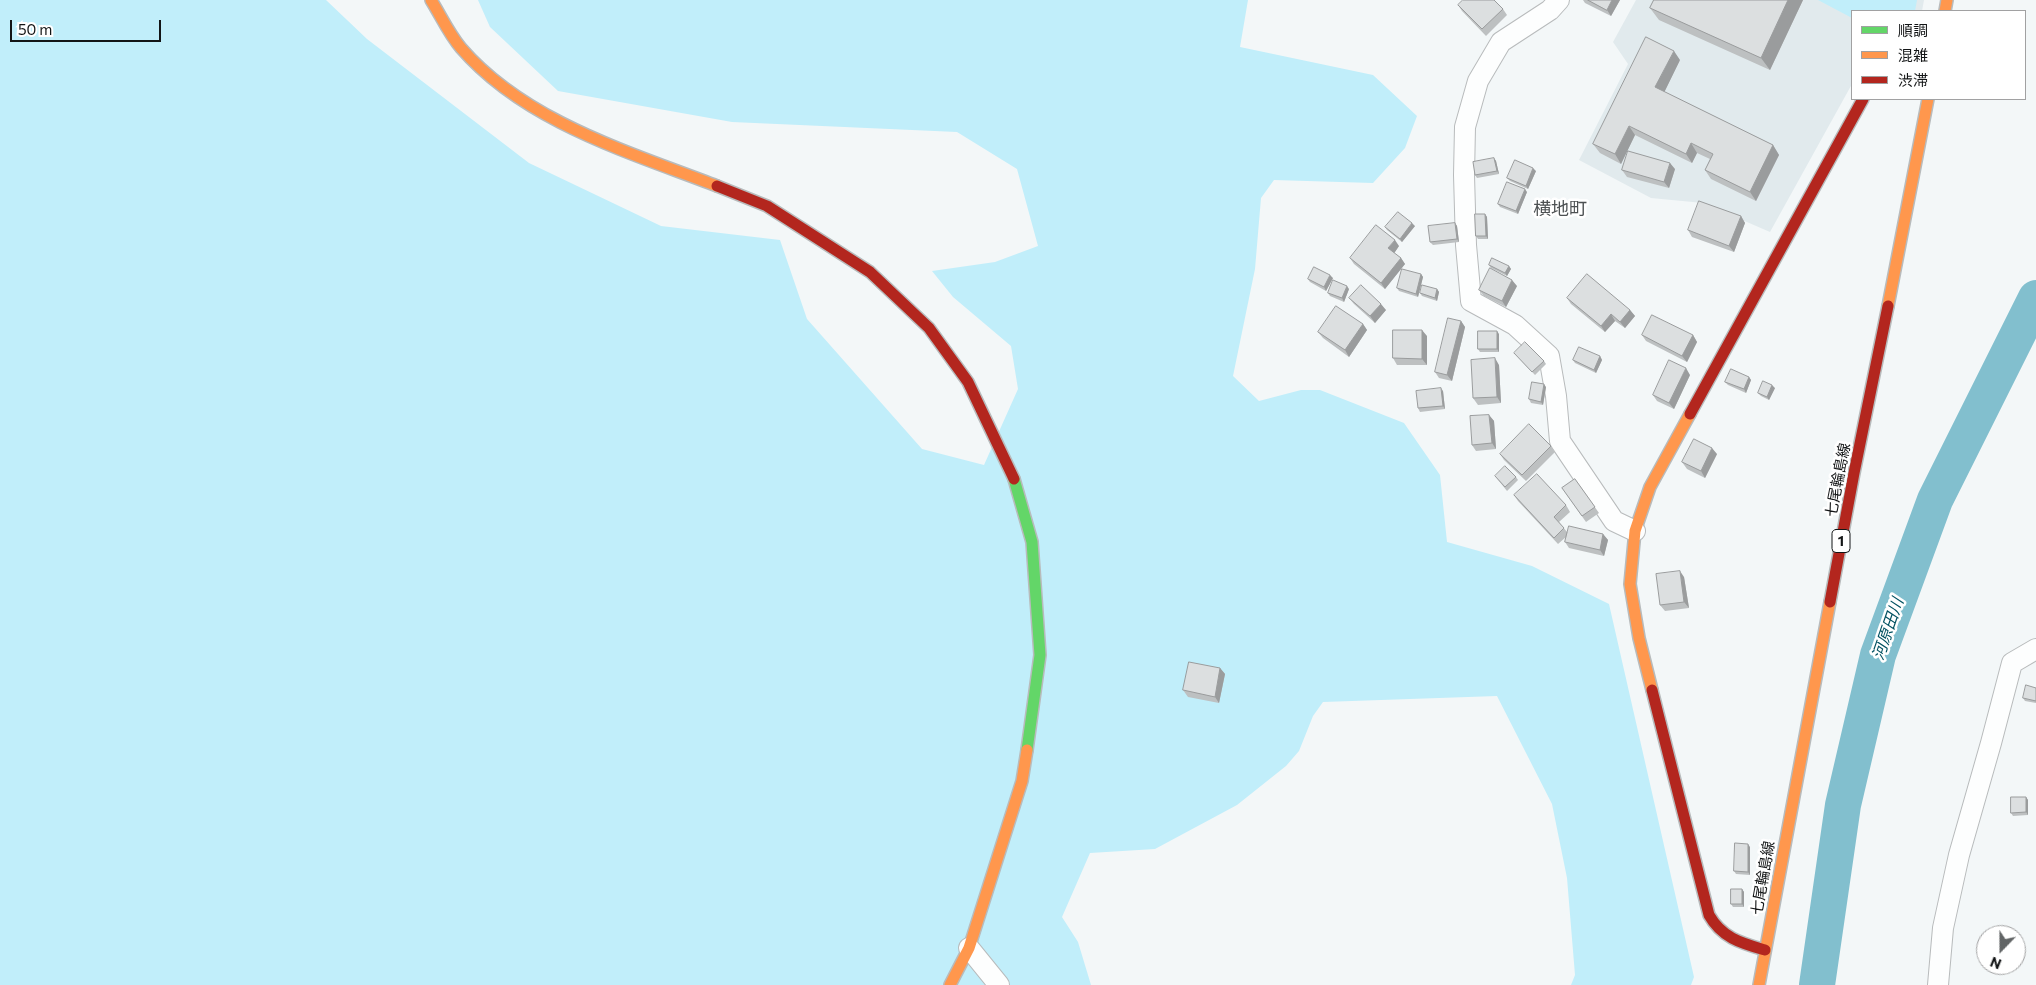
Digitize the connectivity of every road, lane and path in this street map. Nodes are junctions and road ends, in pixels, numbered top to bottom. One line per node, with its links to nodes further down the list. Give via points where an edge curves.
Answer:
1 (430, 0): 7 (street, via 461,48 510,94 576,130 767,206 870,272 929,328 968,382 1012,472 1032,542 1040,655 1022,781)
2 (1551, 3): 5 (street, via 1501,42 1478,82 1465,127 1470,301 1515,325 1549,356 1560,441 1614,521)
3 (1862, 100): 5 (street, via 1650,487)
4 (1928, 100): 8 (street, 七尾輪島線 / 1)
5 (1635, 531): 8 (street, via 1630,584 1639,638 1709,915 1715,927 1733,941)
6 (2036, 649): 12 (street, via 2012,663 1959,854 1943,928)
7 (968, 948): 9 (street); 10 (street)
8 (1765, 950): 11 (street, 七尾輪島線 / 1)
9 (950, 985)
10 (999, 985)
11 (1759, 985)
12 (1938, 985)

